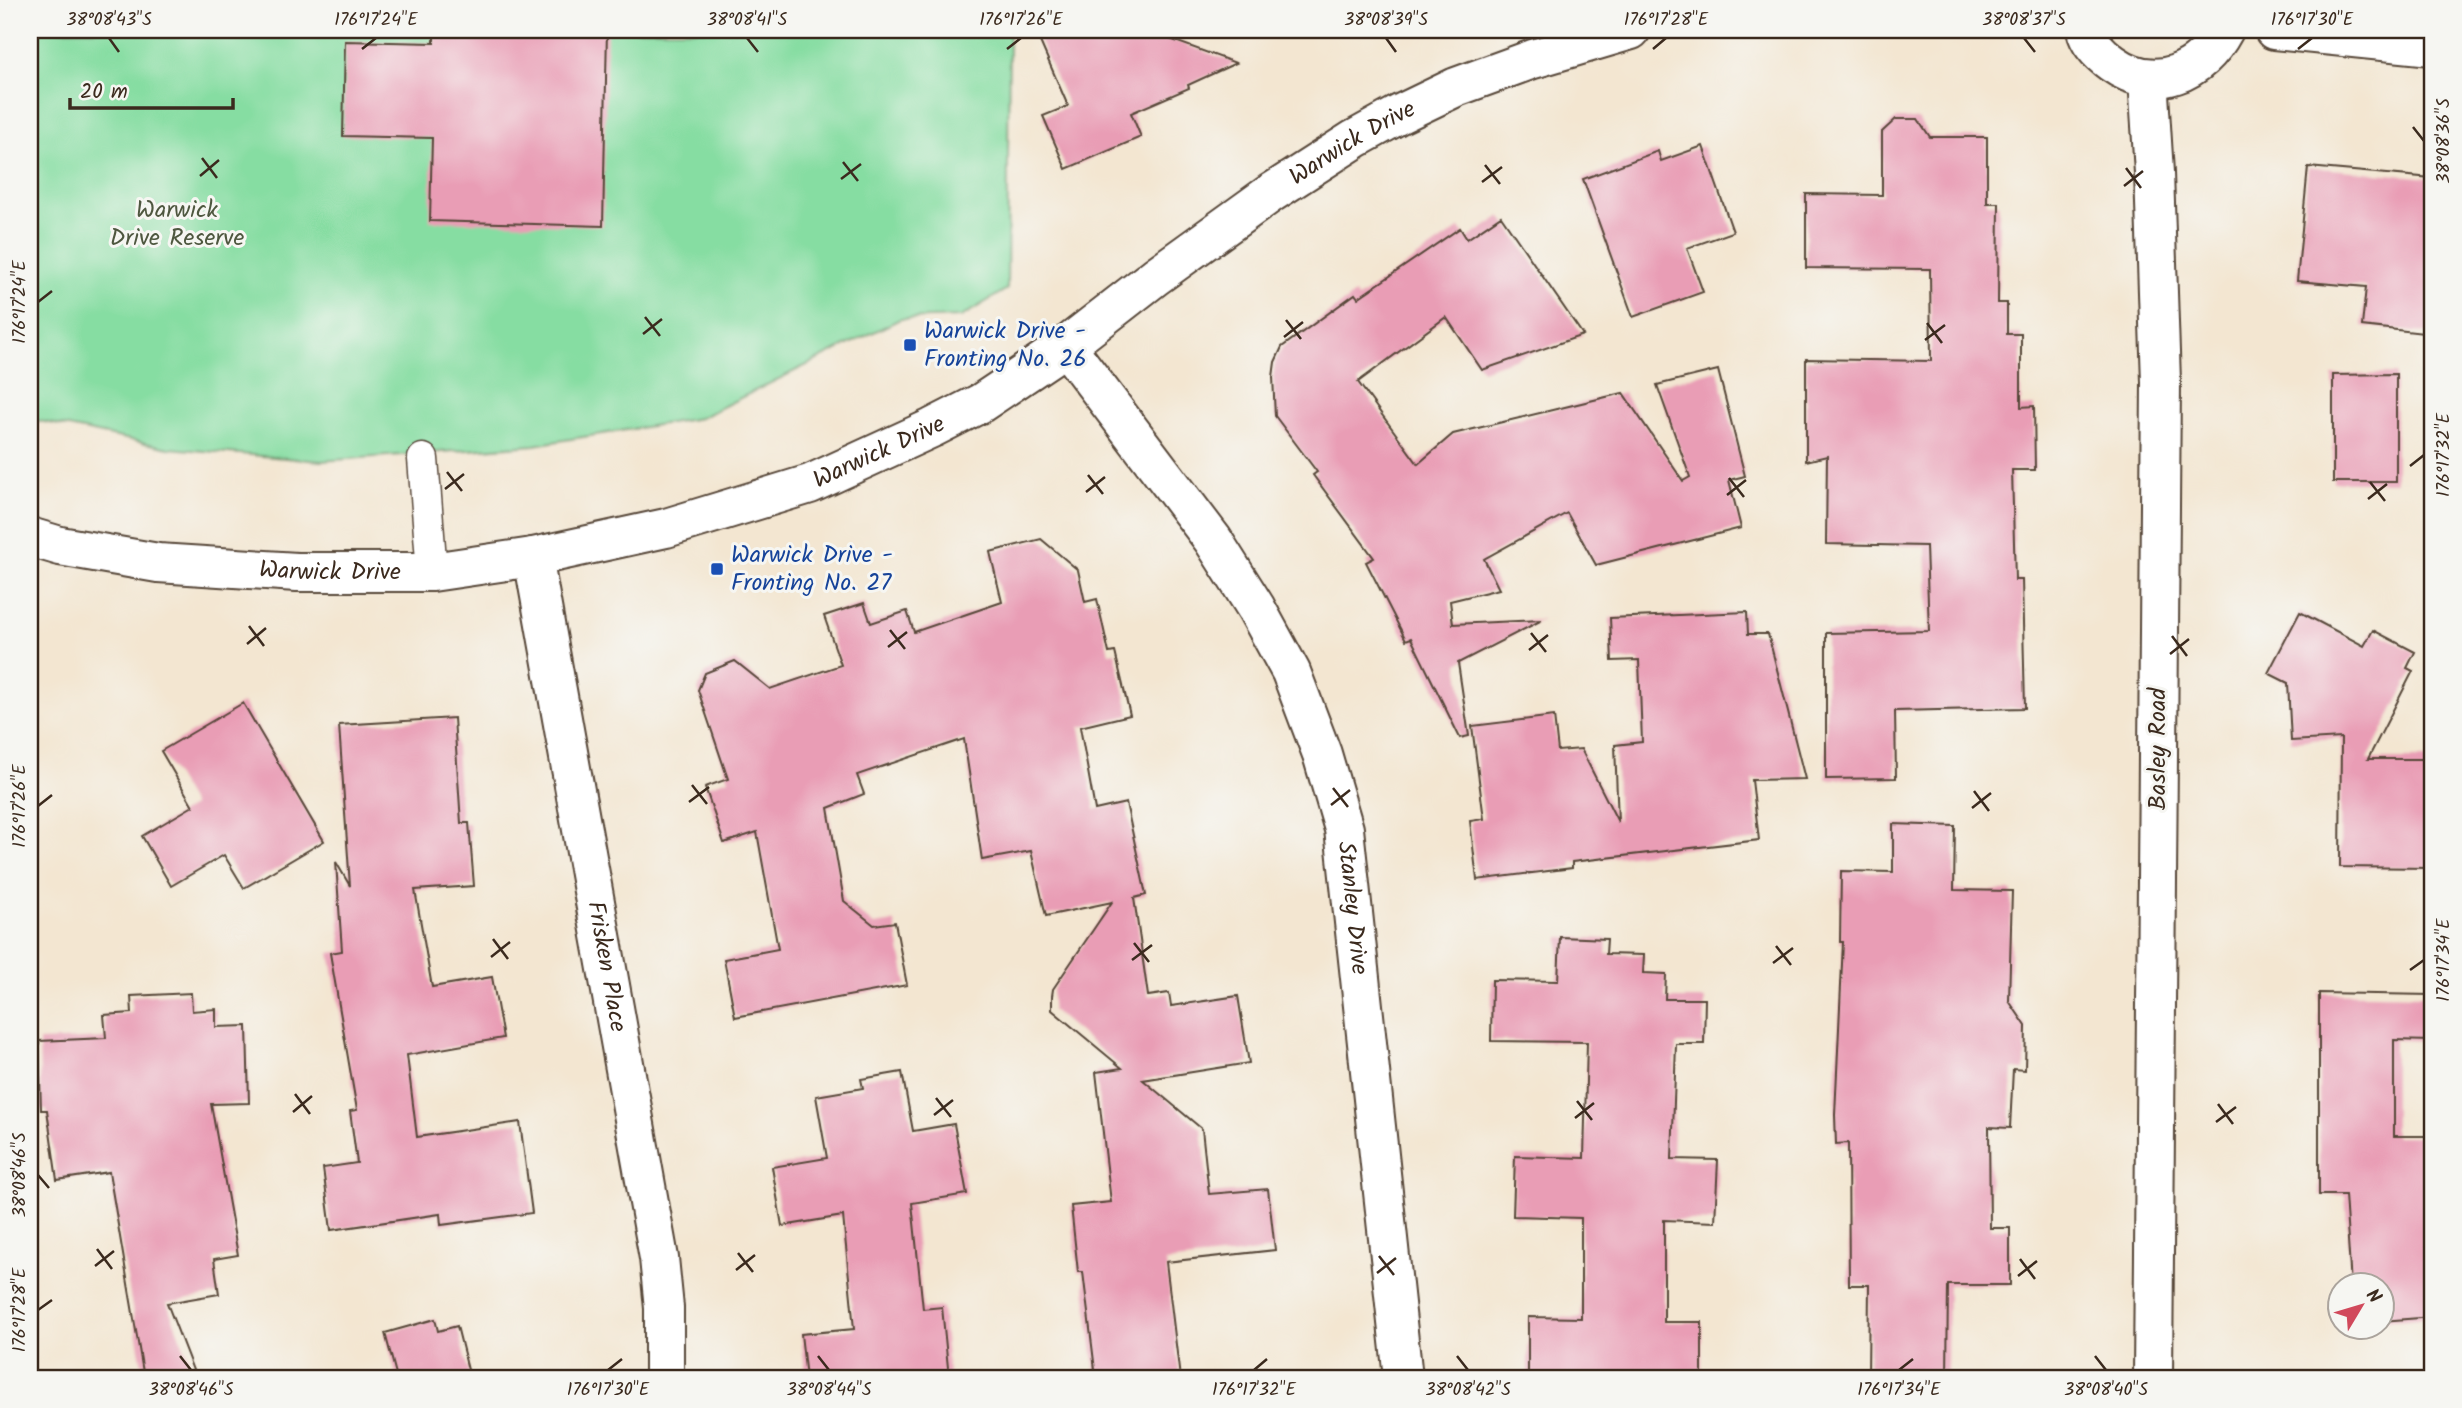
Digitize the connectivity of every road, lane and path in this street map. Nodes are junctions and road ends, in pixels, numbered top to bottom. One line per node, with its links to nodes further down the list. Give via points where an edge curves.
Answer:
1 (1630, 30): 7 (street, Warwick Drive, via 1456,87 1355,139 1271,193)
2 (2086, 30): 6 (street, via 2102,56 2123,71)
3 (2224, 30): 6 (street, via 2197,65 2174,76)
4 (2274, 30): 5 (street)
5 (2432, 46)
6 (2148, 78): 14 (street, Basley Road, via 2161,382)
7 (1066, 346): 10 (street, Warwick Drive, via 981,403 810,485 666,528); 13 (street, Stanley Drive, via 1213,541 1256,607 1292,672 1322,754 1344,829)
8 (424, 460): 11 (lane)
9 (30, 537): 11 (street, Warwick Drive, via 158,563 297,572)
10 (533, 556): 11 (street, Warwick Drive); 12 (street, Frisken Place, via 659,1258)
11 (432, 572)
12 (664, 1378)
13 (1403, 1378)
14 (2153, 1378)

